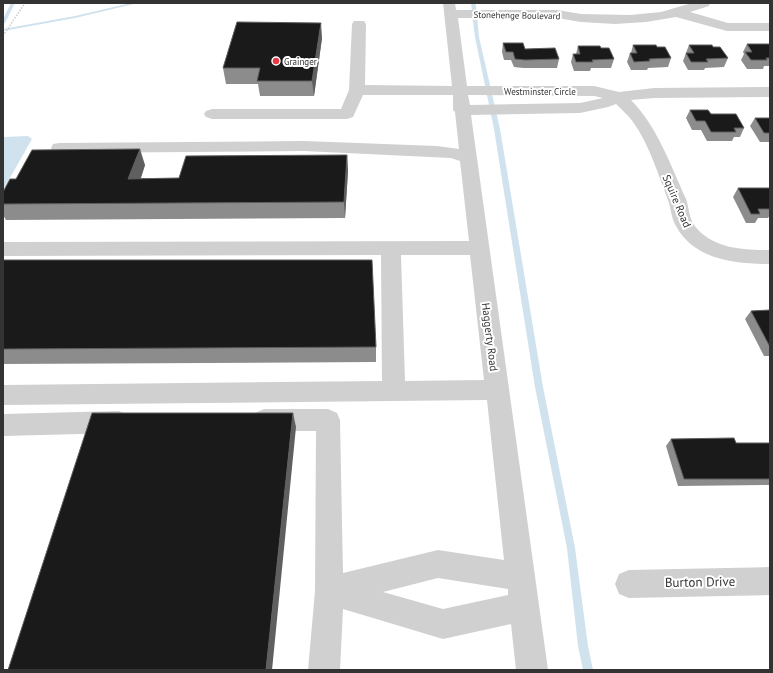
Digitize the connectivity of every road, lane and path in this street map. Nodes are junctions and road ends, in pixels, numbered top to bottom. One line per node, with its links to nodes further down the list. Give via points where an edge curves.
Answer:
1 (25, 3): 7 (path)
2 (698, 4): 3 (street, Stonehenge Boulevard)
3 (678, 13): 4 (street, Stonehenge Boulevard, via 628,19 584,18 563,24); 6 (street, via 727,27)
4 (450, 14): 11 (street, Haggerty Road)
5 (359, 24): 8 (street)
6 (770, 27)
7 (3, 36)
8 (356, 90): 11 (street, Westminster Circle); 12 (street, via 347,114)
9 (770, 92): 10 (street, Westminster Circle, via 654,93)
10 (619, 97): 11 (street, Westminster Circle, via 602,104 580,108); 18 (street, Squire Road, via 646,132 680,207 686,228 709,248 728,255 745,258)
11 (460, 100): 14 (street, Haggerty Road)
12 (212, 114)
13 (60, 148): 14 (street, via 304,146 437,150)
14 (467, 158): 16 (street, Haggerty Road)
15 (391, 248): 16 (street); 17 (street); 20 (street)
16 (479, 248): 19 (street, Haggerty Road)
17 (3, 249)
18 (770, 257)
19 (497, 390): 20 (street); 25 (street, Haggerty Road)
20 (394, 392): 21 (street)
21 (3, 395)
22 (242, 420): 28 (street, via 328,420)
23 (140, 422): 24 (street)
24 (3, 425)
25 (520, 578): 28 (street, via 438,564); 29 (street, Haggerty Road)
26 (770, 580): 27 (street, Burton Drive)
27 (629, 584)
28 (329, 591): 29 (street, via 442,624); 30 (street)
29 (524, 606): 31 (street, Haggerty Road)
30 (324, 670)
31 (532, 670)

